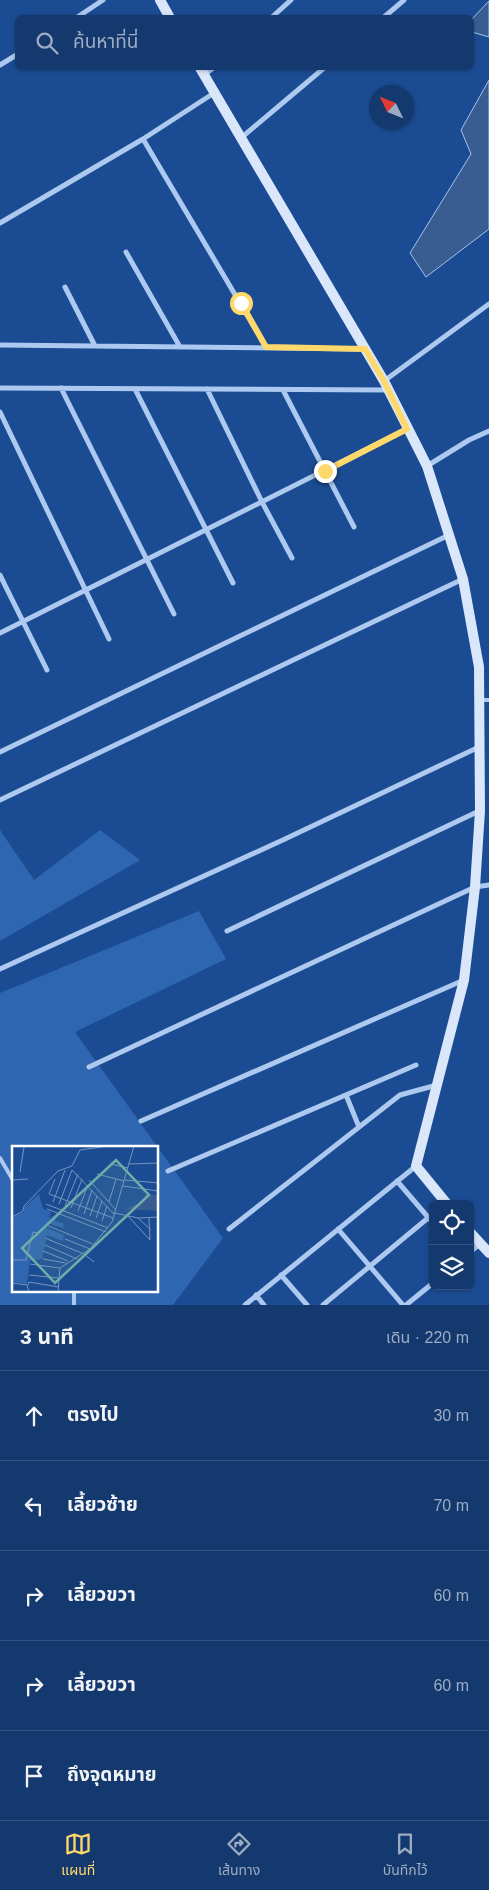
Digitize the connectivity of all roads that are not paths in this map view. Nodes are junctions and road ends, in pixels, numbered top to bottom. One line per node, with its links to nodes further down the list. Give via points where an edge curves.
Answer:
1 (103, 0): 5 (street)
2 (160, 0): 6 (street)
3 (291, 0): 7 (street)
4 (400, 1): 8 (street)
5 (80, 15)
6 (168, 15)
7 (274, 15)
8 (386, 15)
9 (15, 56): 10 (street)
10 (0, 65)
11 (322, 70): 15 (street)
12 (202, 71): 13 (street)
13 (214, 93): 14 (street); 15 (street)
14 (143, 138): 16 (street); 23 (street)
15 (241, 138): 24 (street)
16 (0, 223)
17 (126, 252): 22 (street)
18 (65, 288): 21 (street)
19 (489, 304): 25 (street)
20 (0, 345): 21 (street)
21 (95, 346): 22 (street)
22 (180, 347): 23 (street)
23 (266, 347): 24 (street)
24 (365, 349): 25 (street)
25 (386, 386): 30 (street); 32 (street)
26 (0, 388): 27 (street)
27 (61, 388): 28 (street); 41 (street)
28 (136, 389): 29 (street); 38 (street)
29 (207, 389): 30 (street); 36 (street)
30 (283, 390): 35 (street)
31 (0, 412): 45 (street)
32 (407, 429): 34 (street); 35 (street)
33 (489, 431): 34 (street)
34 (427, 466): 39 (street)
35 (325, 471): 36 (street); 37 (street)
36 (262, 502): 38 (street); 40 (street)
37 (354, 527)
38 (208, 530): 41 (street); 44 (street)
39 (449, 535): 43 (street); 53 (street)
40 (292, 558)
41 (146, 561): 45 (street); 46 (street)
42 (0, 575): 47 (street)
43 (463, 579): 51 (street); 55 (street)
44 (233, 583)
45 (86, 590): 47 (street); 49 (street)
46 (174, 614)
47 (23, 622): 48 (street); 50 (street)
48 (0, 633)
49 (109, 639)
50 (47, 670)
51 (484, 700): 52 (street)
52 (479, 747): 54 (street); 60 (street)
53 (0, 752)
54 (484, 765): 56 (street)
55 (0, 800)
56 (480, 811): 58 (street); 59 (street)
57 (489, 885): 58 (street)
58 (475, 886): 61 (street); 63 (street)
59 (227, 931)
60 (0, 969)
61 (464, 980): 64 (street); 66 (street)
62 (416, 1065): 65 (street)
63 (89, 1067)
64 (437, 1085): 67 (street, via 400,1095); 69 (street)
65 (346, 1095): 67 (street); 70 (street)
66 (141, 1121)
67 (360, 1127): 75 (street)
68 (0, 1158): 71 (lane)
69 (416, 1166): 72 (street); 73 (street)
70 (168, 1171)
71 (12, 1179)
72 (398, 1181): 74 (street); 76 (street)
73 (444, 1200)
74 (428, 1218): 81 (street)
75 (229, 1229)
76 (338, 1229): 81 (street); 82 (street)
77 (474, 1237): 78 (street)
78 (480, 1244): 79 (street); 80 (street)
79 (474, 1249)
80 (489, 1253)
81 (370, 1266): 90 (street); 91 (street)
82 (281, 1275): 85 (street); 89 (street)
83 (429, 1286): 91 (street)
84 (74, 1292): 86 (lane)
85 (256, 1295): 87 (street); 88 (street)
86 (74, 1305)
87 (245, 1305)
88 (264, 1305)
89 (307, 1305)
90 (323, 1305)
91 (405, 1305)

